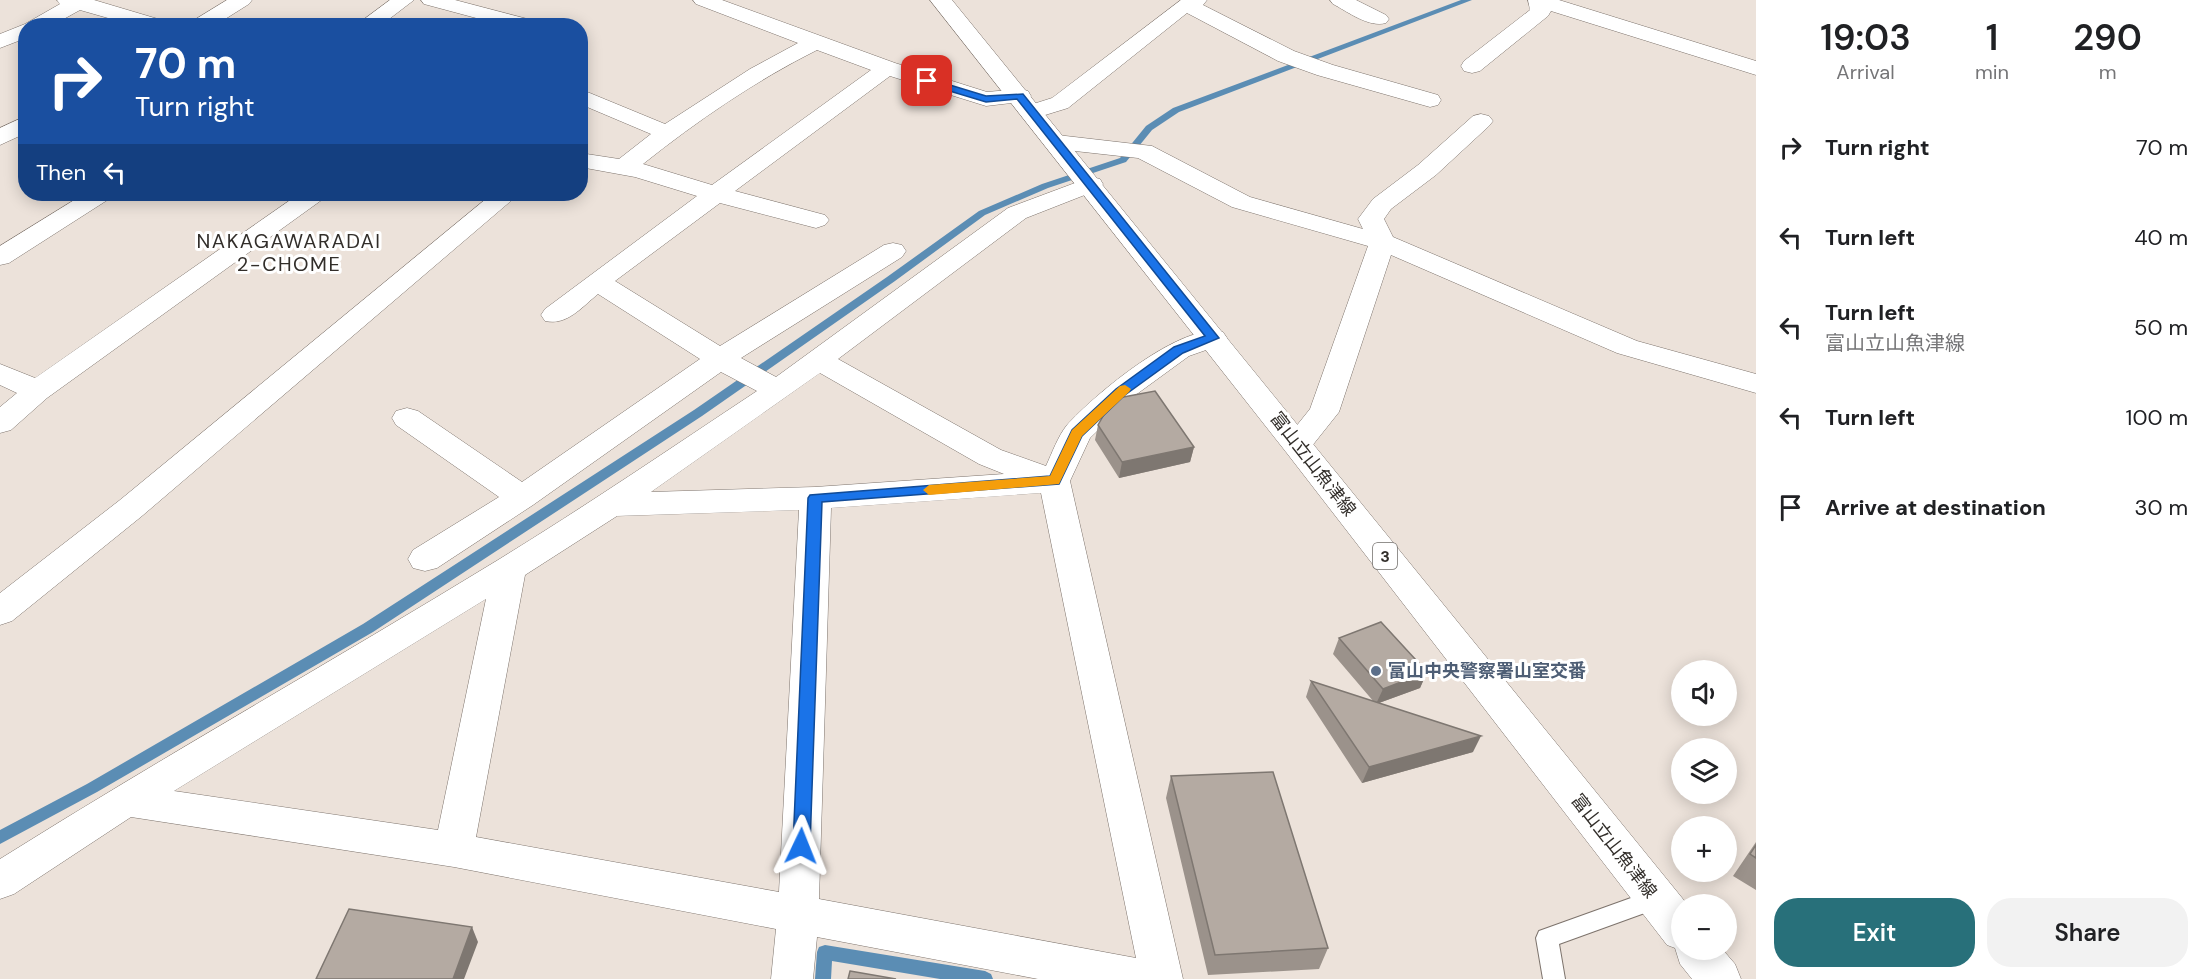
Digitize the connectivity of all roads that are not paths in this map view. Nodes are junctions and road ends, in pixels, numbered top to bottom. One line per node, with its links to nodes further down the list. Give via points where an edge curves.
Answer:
1 (242, 0): 11 (street)
2 (404, 0): 12 (street)
3 (431, 0): 13 (street)
4 (703, 0): 17 (street)
5 (941, 0): 23 (main road, 富山立山魚津線 / 3)
6 (1340, 0): 14 (street)
7 (76, 1): 9 (street); 10 (street)
8 (1192, 3): 22 (street, via 1287,56); 23 (street, via 1060,104)
9 (47, 18)
10 (134, 18)
11 (212, 18)
12 (377, 18)
13 (500, 18)
14 (1379, 19)
15 (18, 34): 16 (street)
16 (0, 42)
17 (816, 42): 19 (street); 26 (street, via 771,65)
18 (1473, 66): 20 (street, via 1540,12 1538,0)
19 (887, 68): 23 (street, via 986,99); 32 (street)
20 (1756, 68)
21 (588, 99): 26 (street)
22 (1430, 100)
23 (1026, 104): 28 (main road, 富山立山魚津線 / 3)
24 (1481, 121): 37 (street, via 1382,204 1371,219)
25 (18, 128): 27 (street)
26 (667, 133): 30 (street)
27 (0, 138)
28 (1057, 142): 31 (main road, 富山立山魚津線 / 3); 37 (street, via 1144,151 1241,202)
29 (588, 161): 30 (street)
30 (624, 168): 32 (street)
31 (1084, 177): 42 (main road, 富山立山魚津線 / 3); 43 (street, via 1017,213)
32 (716, 194): 36 (street); 40 (street)
33 (89, 201): 39 (street)
34 (305, 201): 48 (street)
35 (499, 201): 58 (street, via 131,508)
36 (816, 220)
37 (1382, 242): 46 (street, via 1627,347); 51 (street, via 1324,412)
38 (893, 251): 44 (street)
39 (0, 257)
40 (597, 282): 41 (street); 44 (street)
41 (555, 315)
42 (1213, 338): 51 (main road, 富山立山魚津線 / 3); 52 (street, via 1179,350 1120,392 1077,434)
43 (818, 360): 47 (street); 52 (street, via 990,457)
44 (727, 362): 47 (street); 53 (street)
45 (0, 373): 48 (street)
46 (1756, 384)
47 (773, 388): 55 (street)
48 (37, 391): 50 (street)
49 (406, 418): 53 (street)
50 (0, 423)
51 (1297, 444): 62 (main road, 富山立山魚津線 / 3)
52 (1054, 481): 54 (street); 68 (street)
53 (522, 497): 56 (street)
54 (815, 498): 55 (street); 63 (street)
55 (610, 505): 57 (street)
56 (425, 559)
57 (509, 569): 59 (street); 60 (street)
58 (0, 612)
59 (126, 800): 60 (street); 61 (street)
60 (454, 850): 63 (street)
61 (0, 881)
62 (1656, 899): 64 (main road, 富山立山魚津線 / 3); 69 (lane, via 1547,938)
63 (798, 916): 66 (street); 67 (street)
64 (1671, 917)
65 (1704, 960): 70 (main road)
66 (792, 979)
67 (1143, 979)
68 (1162, 979)
69 (1554, 979)
70 (1719, 979)

